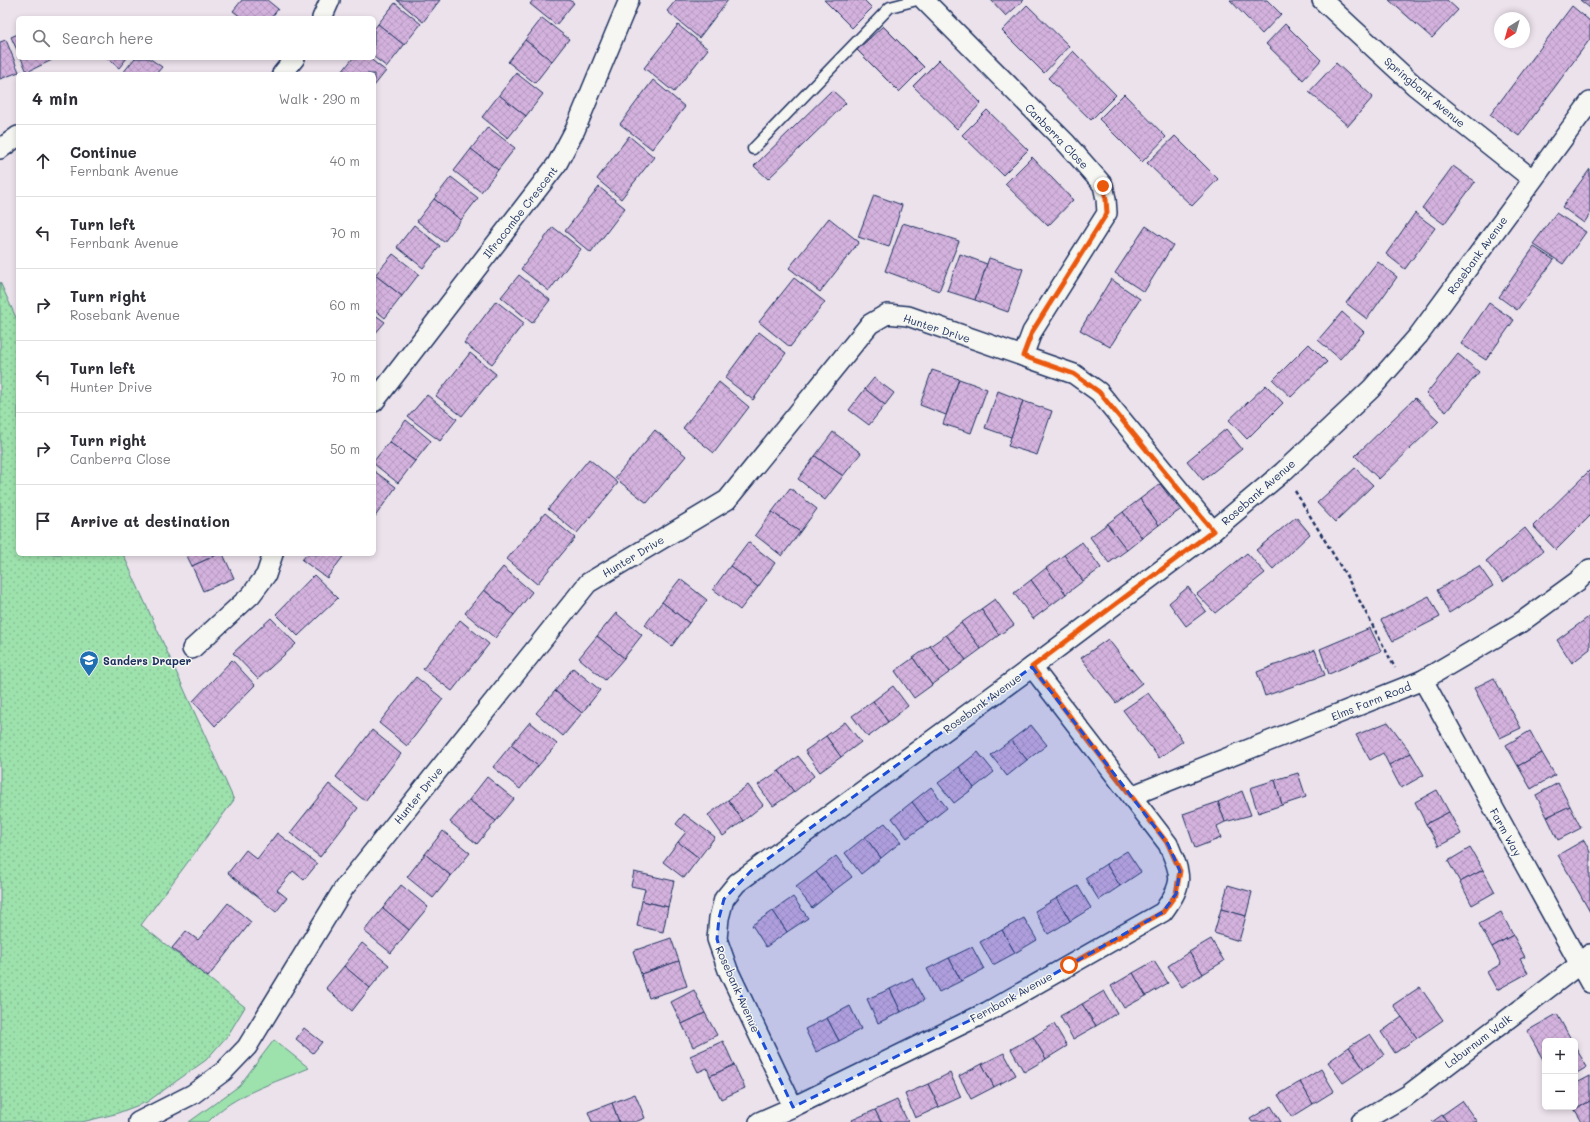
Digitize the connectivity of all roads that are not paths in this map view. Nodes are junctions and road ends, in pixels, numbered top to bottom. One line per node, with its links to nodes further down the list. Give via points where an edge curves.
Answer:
1 (330, 0): 6 (street)
2 (629, 0): 15 (street, Ilfracombe Crescent, via 575,130 557,164)
3 (917, 0): 12 (lane, via 890,7)
4 (924, 0): 14 (street, Canberra Close, via 1066,143 1103,186 1107,213 1032,332)
5 (1322, 0): 13 (street, Springbank Avenue, via 1415,86)
6 (323, 16)
7 (293, 60): 8 (street)
8 (284, 72)
9 (1590, 102): 13 (street, Rosebank Avenue)
10 (16, 137): 11 (street)
11 (0, 149)
12 (752, 149)
13 (1532, 179): 16 (street, Rosebank Avenue, via 1418,336 1370,389 1283,472)
14 (1023, 356): 16 (street, Hunter Drive, via 1074,374 1099,392); 26 (street, Hunter Drive, via 908,316 886,314 870,324 727,500 588,583 344,888 247,1046 224,1071 194,1094)
15 (376, 399)
16 (1213, 531): 20 (street, Rosebank Avenue)
17 (272, 556): 19 (street, via 266,575 251,595)
18 (1590, 569): 21 (street, Elms Farm Road, via 1520,623)
19 (192, 649)
20 (1032, 667): 22 (street, Fernbank Avenue); 25 (street, Rosebank Avenue, via 751,871 724,899 717,939 721,953)
21 (1423, 680): 22 (street, Elms Farm Road); 23 (street, Farm Way)
22 (1131, 796): 25 (street, Fernbank Avenue, via 1168,844 1180,871 1176,894 1163,912 987,1012)
23 (1585, 959): 24 (street, Farm Way); 28 (street, Laburnum Walk, via 1408,1095)
24 (1590, 983)
25 (793, 1107): 27 (street, Fernbank Avenue)
26 (138, 1122)
27 (759, 1122)
28 (1361, 1122)

